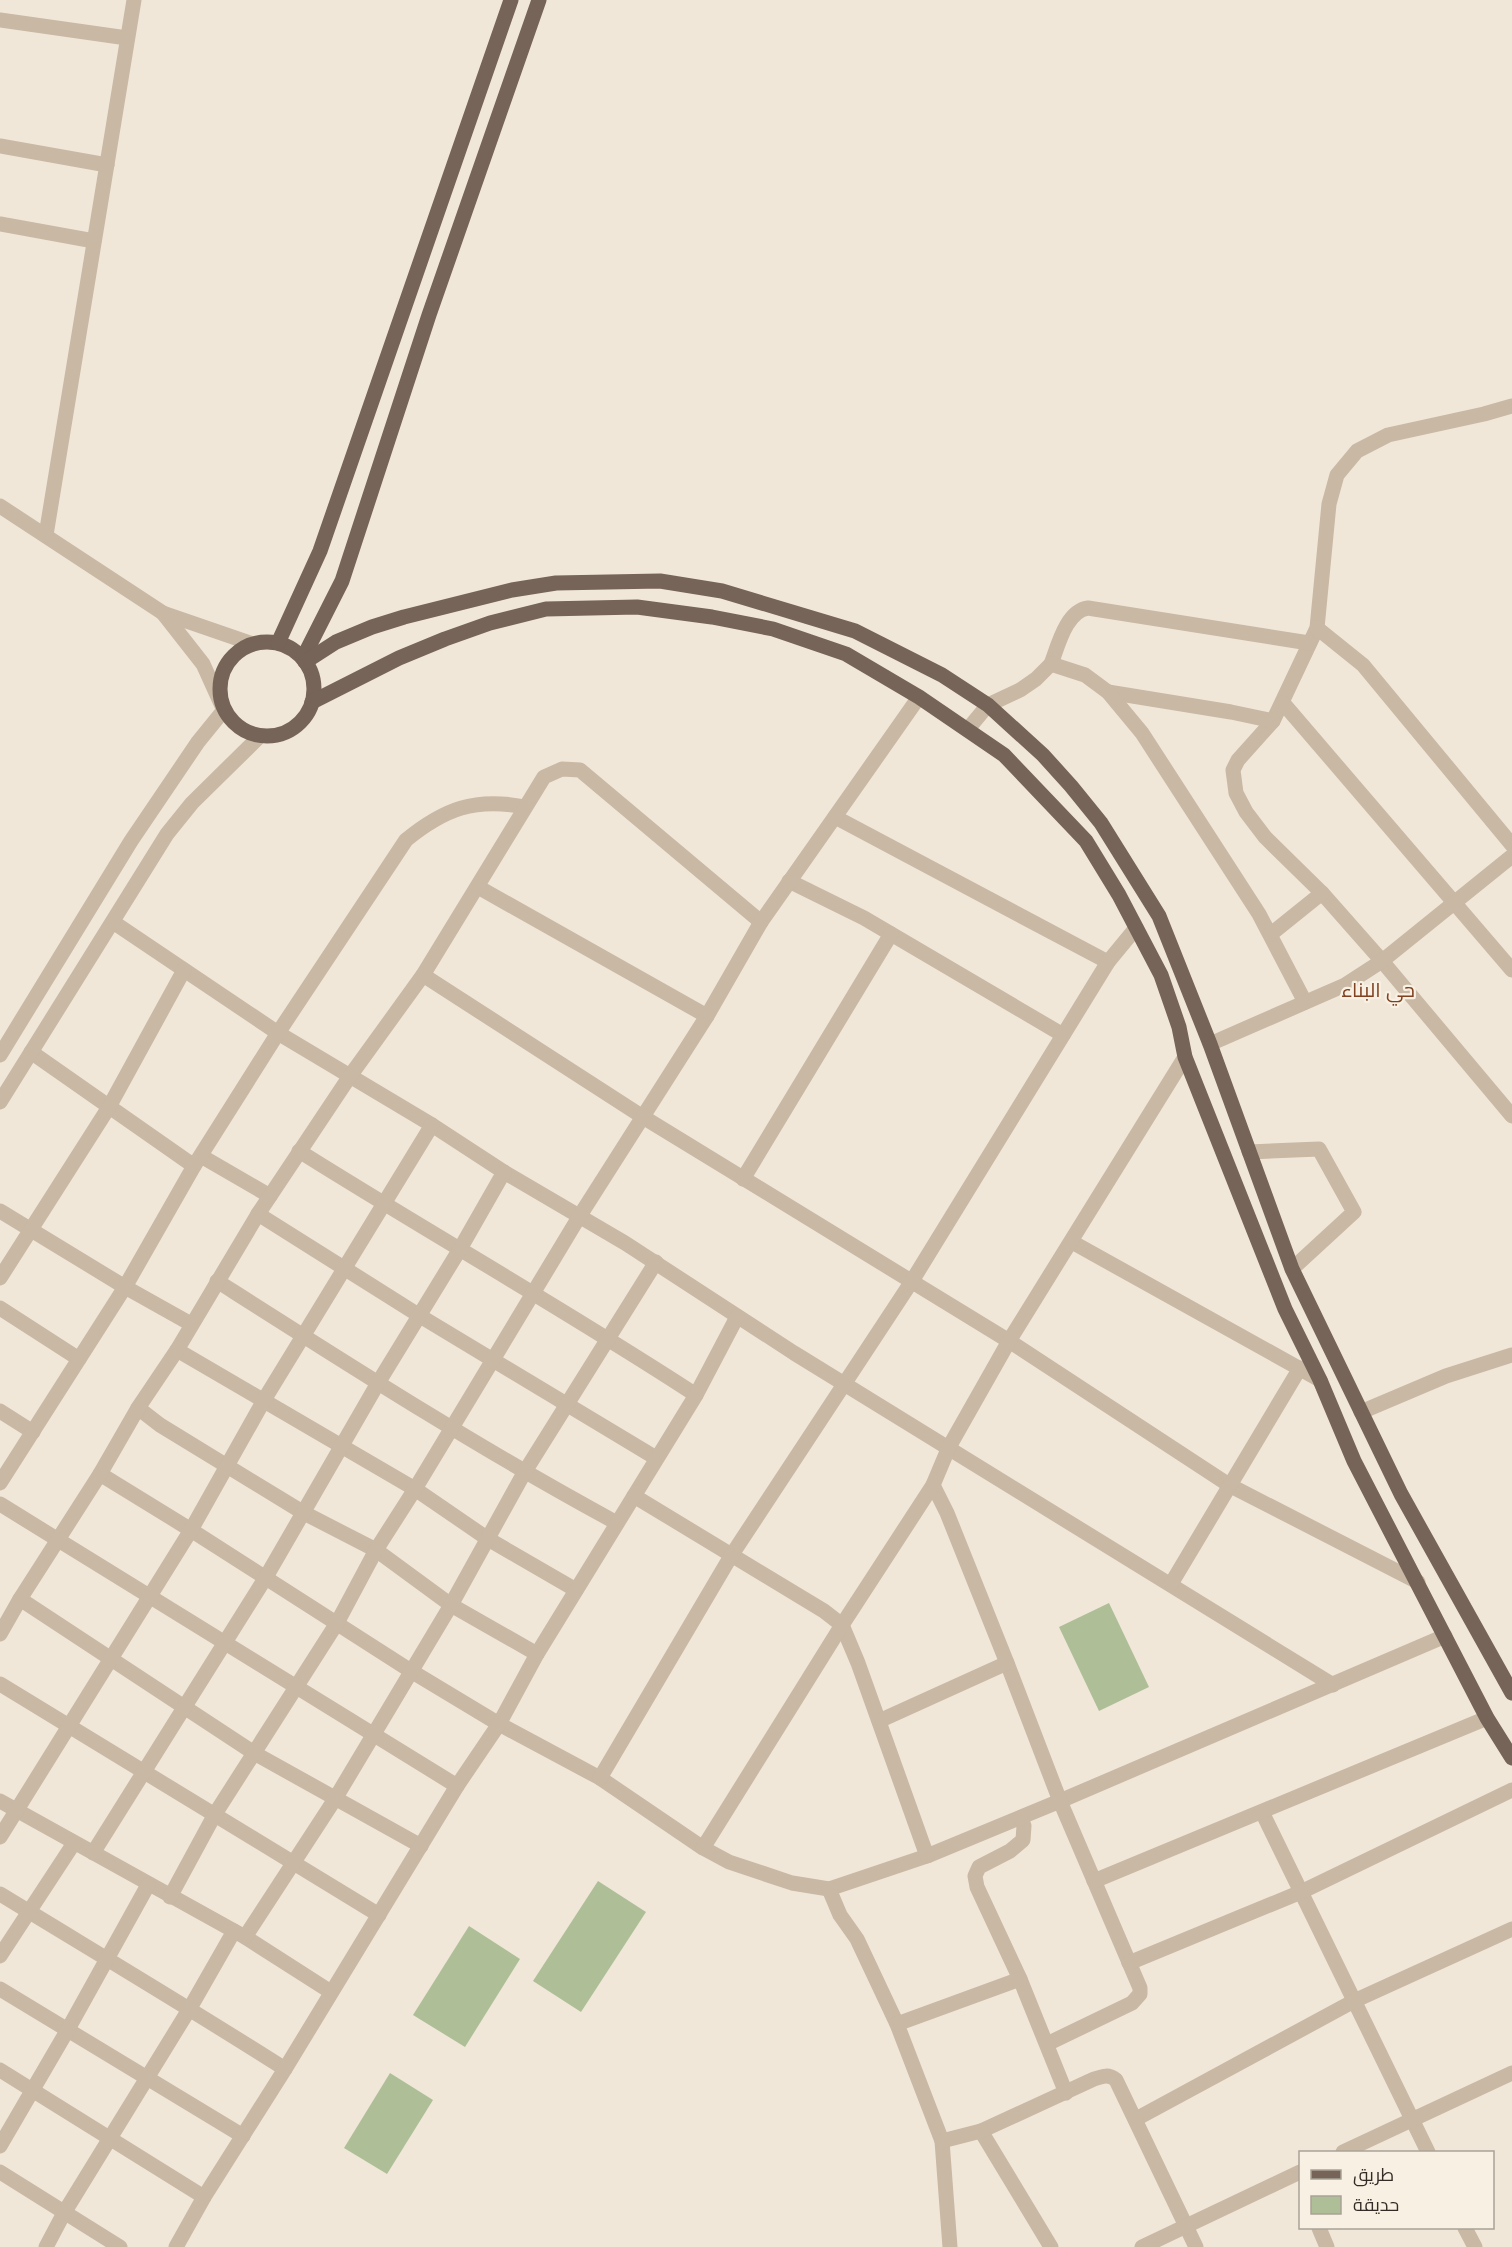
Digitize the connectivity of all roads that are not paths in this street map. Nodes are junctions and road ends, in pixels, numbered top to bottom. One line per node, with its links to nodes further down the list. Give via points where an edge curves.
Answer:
1 (134, 0): 5 (street)
2 (511, 0): 15 (main road, via 320,551)
3 (539, 0): 18 (main road, via 429,315 342,581)
4 (0, 20): 5 (street)
5 (128, 38): 7 (street)
6 (0, 146): 7 (street)
7 (107, 165): 9 (street)
8 (0, 224): 9 (street)
9 (94, 241): 12 (street)
10 (1512, 406): 14 (street, via 1388,435 1357,451 1337,475 1329,504)
11 (0, 506): 12 (street)
12 (46, 535): 13 (street)
13 (163, 613): 17 (street); 25 (street, via 203,664)
14 (1317, 628): 16 (street); 31 (street, via 1363,664)
15 (278, 643): 17 (main road); 18 (main road)
16 (1309, 643): 19 (street, via 1088,608 1077,611 1071,620); 23 (street)
17 (253, 644): 25 (main road, via 242,649 224,668 220,687)
18 (304, 660): 22 (main road, via 312,674); 24 (main road, via 336,642 404,616 512,590 555,583 660,581 722,591 855,631 942,675)
19 (1051, 664): 20 (street, via 1084,675); 24 (street, via 1020,690)
20 (1108, 692): 26 (street); 41 (street, via 1142,733)
21 (919, 697): 22 (main road, via 846,654 773,629 637,607 546,609 490,623 399,658); 27 (main road); 30 (street)
22 (312, 702): 28 (main road, via 306,714 286,732)
23 (1283, 703): 26 (street); 36 (street)
24 (988, 705): 27 (street); 51 (main road, via 1043,754 1101,823 1159,916)
25 (223, 708): 28 (main road, via 233,723); 53 (street, via 131,841)
26 (1273, 721): 35 (street, via 1238,760 1233,770 1236,793 1264,837)
27 (968, 729): 39 (main road, via 1005,754 1086,841)
28 (260, 736): 37 (street, via 192,803 167,834)
29 (525, 807): 34 (street); 38 (street, via 544,777 562,769 580,770); 49 (street, via 471,804 430,821 406,840)
30 (835, 817): 33 (street); 42 (street)
31 (1512, 845)
32 (1512, 856): 36 (street)
33 (789, 881): 38 (street); 40 (street)
34 (478, 887): 46 (street); 48 (street)
35 (1322, 893): 41 (street); 43 (street)
36 (1454, 904): 43 (street); 45 (street)
37 (113, 922): 44 (street); 52 (street)
38 (761, 922): 48 (street)
39 (1136, 928): 42 (street); 54 (main road, via 1161,975)
40 (891, 934): 50 (street); 65 (street)
41 (1271, 934): 47 (street)
42 (1108, 962): 50 (street)
43 (1383, 962): 47 (street, via 1345,985); 58 (street)
44 (184, 970): 49 (street); 57 (street)
45 (1512, 970)
46 (423, 975): 55 (street); 59 (street)
47 (1305, 1002): 51 (street)
48 (707, 1016): 59 (street)
49 (278, 1033): 55 (street); 63 (street)
50 (1063, 1035): 79 (street)
51 (1209, 1044): 62 (main road)
52 (32, 1052): 56 (street); 57 (street)
53 (0, 1055)
54 (1185, 1057): 72 (street); 94 (main road, via 1285,1309)
55 (350, 1076): 60 (street); 61 (street)
56 (0, 1102)
57 (109, 1107): 63 (street); 71 (street)
58 (1512, 1116)
59 (643, 1117): 65 (street); 70 (street)
60 (432, 1125): 64 (street); 67 (street)
61 (299, 1151): 66 (street); 67 (street)
62 (1249, 1152): 76 (main road); 76 (street, via 1319,1149 1354,1212)
63 (197, 1161): 66 (street); 80 (street)
64 (504, 1172): 70 (street); 73 (street)
65 (743, 1179): 79 (street)
66 (270, 1196): 69 (street)
67 (383, 1204): 73 (street); 75 (street)
68 (0, 1211): 71 (street)
69 (258, 1214): 75 (street); 78 (street)
70 (579, 1217): 74 (street); 81 (street)
71 (30, 1231): 77 (street); 80 (street)
72 (1072, 1242): 88 (street); 93 (street)
73 (460, 1250): 81 (street); 83 (street)
74 (656, 1262): 84 (street); 87 (street)
75 (344, 1269): 83 (street); 86 (street)
76 (1292, 1269): 102 (main road)
77 (0, 1278)
78 (217, 1281): 85 (street); 86 (street)
79 (912, 1281): 88 (street); 96 (street)
80 (125, 1287): 85 (street); 91 (street)
81 (533, 1294): 87 (street); 92 (street)
82 (0, 1308): 91 (street)
83 (420, 1316): 92 (street); 95 (street)
84 (737, 1317): 96 (street); 97 (street)
85 (192, 1324): 89 (street)
86 (304, 1337): 95 (street); 98 (street)
87 (608, 1338): 97 (street); 99 (street)
88 (1009, 1341): 106 (street); 113 (street)
89 (177, 1350): 98 (street); 100 (street)
90 (1512, 1355): 102 (street, via 1446,1376)
91 (79, 1359): 104 (street)
92 (493, 1359): 99 (street); 103 (street)
93 (1299, 1368): 94 (street); 113 (street)
94 (1320, 1380): 125 (main road, via 1354,1461)
95 (378, 1383): 103 (street); 105 (street)
96 (844, 1383): 106 (street); 123 (street)
97 (696, 1395): 107 (street)
98 (264, 1400): 105 (street); 108 (street)
99 (567, 1404): 107 (street); 109 (street)
100 (138, 1408): 108 (street); 110 (street)
101 (0, 1411): 104 (street)
102 (1361, 1412): 143 (main road, via 1401,1494)
103 (451, 1430): 109 (street); 114 (street)
104 (33, 1432): 111 (street)
105 (341, 1446): 114 (street); 117 (street)
106 (950, 1447): 112 (street); 126 (street)
107 (656, 1458): 115 (street)
108 (226, 1465): 117 (street); 119 (street)
109 (524, 1473): 118 (street); 120 (street)
110 (100, 1474): 119 (street); 121 (street)
111 (0, 1483)
112 (933, 1485): 132 (street); 138 (street)
113 (1229, 1485): 125 (street); 126 (street)
114 (415, 1490): 120 (street); 122 (street)
115 (634, 1496): 118 (street); 123 (street)
116 (0, 1504): 121 (street)
117 (304, 1513): 122 (street); 124 (street)
118 (617, 1523): 127 (street)
119 (191, 1530): 124 (street); 128 (street)
120 (488, 1539): 127 (street); 130 (street)
121 (58, 1540): 128 (street); 129 (street)
122 (376, 1550): 130 (street); 131 (street)
123 (731, 1556): 132 (street); 153 (street)
124 (266, 1577): 131 (street); 135 (street)
125 (1418, 1582): 134 (main road)
126 (1171, 1584): 141 (street)
127 (576, 1590): 136 (street)
128 (150, 1596): 135 (street); 137 (street)
129 (20, 1599): 133 (street); 137 (street)
130 (451, 1605): 136 (street); 139 (street)
131 (337, 1623): 139 (street); 142 (street)
132 (842, 1625): 146 (street); 166 (street)
133 (0, 1634)
134 (1445, 1636): 141 (street); 145 (main road)
135 (225, 1643): 142 (street); 144 (street)
136 (537, 1654): 147 (street)
137 (110, 1658): 144 (street); 148 (street)
138 (1007, 1663): 146 (street); 158 (street)
139 (411, 1671): 147 (street); 149 (street)
140 (0, 1684): 148 (street)
141 (1333, 1685): 158 (street)
142 (296, 1687): 149 (street); 150 (street)
143 (1512, 1693)
144 (185, 1708): 150 (street); 152 (street)
145 (1487, 1718): 151 (main road); 160 (street)
146 (879, 1721): 168 (street)
147 (499, 1724): 153 (street); 154 (street)
148 (69, 1725): 152 (street); 159 (street)
149 (373, 1734): 154 (street); 156 (street)
150 (254, 1753): 156 (street); 161 (street)
151 (1512, 1758)
152 (144, 1772): 161 (street); 167 (street)
153 (600, 1778): 166 (street)
154 (457, 1786): 165 (street)
155 (1512, 1790): 173 (street)
156 (335, 1798): 165 (street); 169 (street)
157 (0, 1801): 159 (street)
158 (1060, 1802): 162 (street); 170 (street)
159 (18, 1811): 163 (street); 164 (street)
160 (1262, 1812): 170 (street); 173 (street)
161 (215, 1814): 169 (street); 175 (street)
162 (1021, 1818): 168 (street); 183 (street, via 1023,1840 979,1866 975,1876)
163 (0, 1837)
164 (74, 1842): 167 (street); 176 (street)
165 (421, 1846): 177 (street)
166 (703, 1848): 172 (street, via 729,1862 792,1883)
167 (93, 1853): 171 (street)
168 (927, 1856): 172 (street)
169 (294, 1864): 177 (street); 179 (street)
170 (1094, 1881): 182 (street)
171 (148, 1885): 175 (street); 181 (street)
172 (828, 1889): 188 (street)
173 (1301, 1892): 182 (street); 186 (street)
174 (0, 1894): 176 (street)
175 (170, 1897): 179 (street)
176 (29, 1912): 180 (street); 181 (street)
177 (379, 1915): 185 (street)
178 (1512, 1929): 186 (street)
179 (240, 1934): 185 (street); 187 (street)
180 (0, 1956)
181 (106, 1959): 187 (street); 189 (street)
182 (1130, 1963): 190 (street, via 1140,1988 1137,1999)
183 (1020, 1979): 188 (street); 190 (street)
184 (0, 1989): 189 (street)
185 (331, 1992): 191 (street)
186 (1354, 2001): 197 (street); 198 (street)
187 (190, 2008): 191 (street); 194 (street)
188 (897, 2024): 202 (street)
189 (67, 2031): 194 (street); 195 (street)
190 (1047, 2044): 196 (street)
191 (285, 2069): 200 (street)
192 (0, 2070): 195 (street)
193 (1512, 2073): 198 (street)
194 (148, 2077): 200 (street); 201 (street)
195 (33, 2090): 201 (street); 203 (street)
196 (1066, 2093): 197 (street, via 1104,2075 1112,2076); 199 (street)
197 (1136, 2119): 210 (street)
198 (1412, 2120): 204 (street); 205 (street)
199 (981, 2131): 202 (street); 217 (street)
200 (243, 2136): 208 (street)
201 (110, 2138): 208 (street); 209 (street)
202 (942, 2141): 216 (street)
203 (0, 2146)
204 (1345, 2151)
205 (1428, 2151)
206 (0, 2172): 209 (street)
207 (1299, 2178): 210 (street)
208 (204, 2197): 215 (street)
209 (64, 2213): 213 (street); 214 (street)
210 (1186, 2226): 218 (street); 219 (street)
211 (1319, 2229): 220 (street)
212 (1466, 2229): 221 (street)
213 (46, 2247)
214 (120, 2247)
215 (176, 2247)
216 (950, 2247)
217 (1051, 2247)
218 (1142, 2247)
219 (1196, 2247)
220 (1327, 2247)
221 (1475, 2247)

